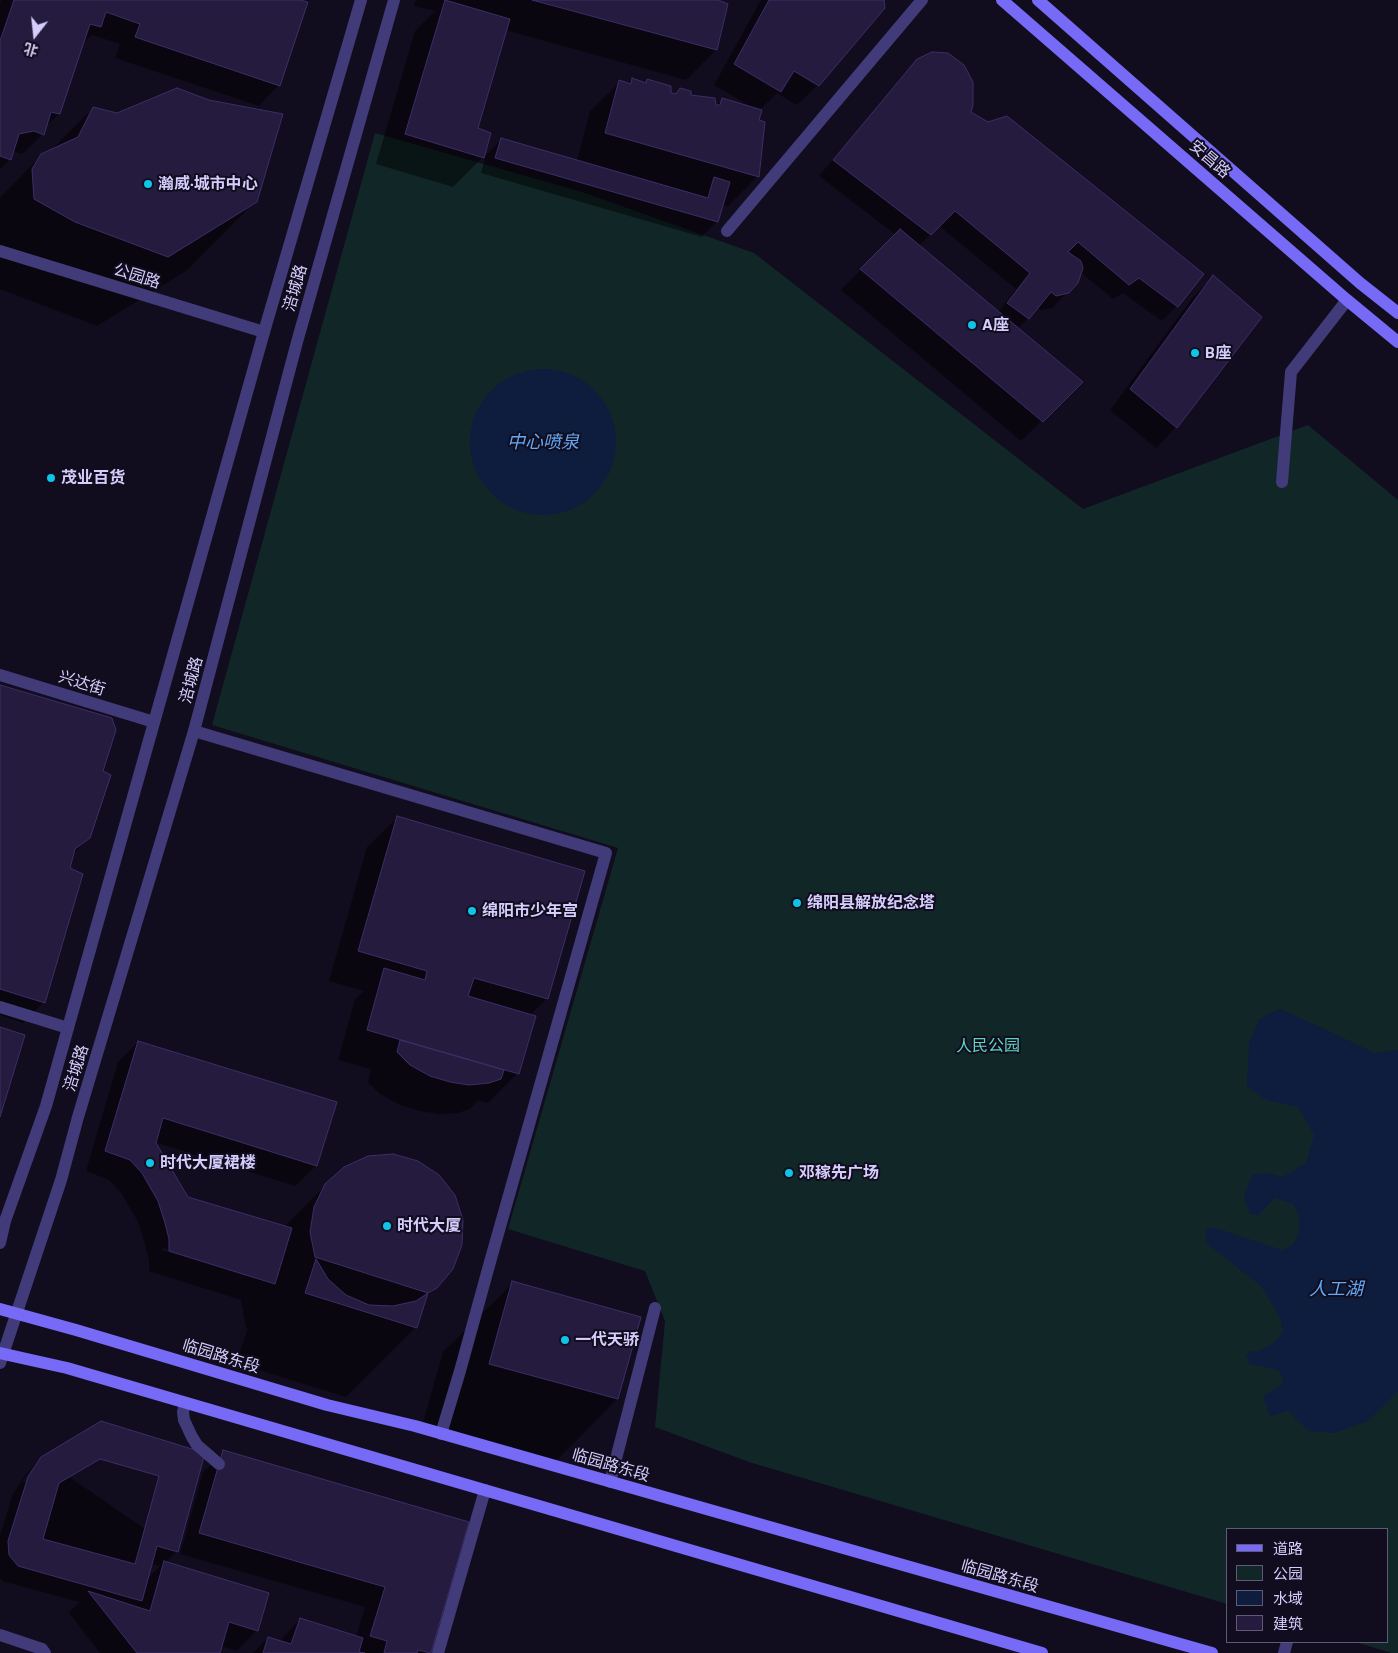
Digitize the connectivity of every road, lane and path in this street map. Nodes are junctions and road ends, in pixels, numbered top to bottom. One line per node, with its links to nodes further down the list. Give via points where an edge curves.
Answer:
1 (361, 0): 10 (street, 涪城路)
2 (394, 0): 15 (street, 涪城路, via 297,342)
3 (922, 0): 6 (street)
4 (1002, 0): 8 (main road, 安昌路)
5 (1038, 0): 9 (main road, 安昌路)
6 (727, 231)
7 (0, 251): 10 (street, 公园路)
8 (1347, 300): 11 (main road, 安昌路); 12 (street, via 1291,372)
9 (1398, 314)
10 (264, 332): 14 (street, 涪城路)
11 (1398, 342)
12 (1282, 482)
13 (0, 675): 14 (street, 兴达街)
14 (154, 722): 17 (street, 涪城路)
15 (194, 731): 21 (street, 涪城路, via 61,1180); 24 (street, via 606,853)
16 (0, 1007): 17 (street)
17 (68, 1028): 18 (street, 涪城路, via 46,1106)
18 (0, 1243)
19 (655, 1308): 26 (street)
20 (0, 1309): 21 (main road, 临园路东段)
21 (16, 1314): 22 (street, 涪城路); 24 (main road, 临园路东段, via 327,1405)
22 (1, 1357): 23 (main road, via 67,1368)
23 (185, 1403): 25 (street, via 184,1420 196,1445); 27 (main road)
24 (441, 1434): 26 (main road, 临园路东段)
25 (220, 1464)
26 (610, 1482): 32 (main road, 临园路东段)
27 (485, 1490): 30 (street); 31 (main road)
28 (0, 1635): 29 (street, via 42,1649)
29 (44, 1653)
30 (438, 1653)
31 (1042, 1653)
32 (1212, 1653)

